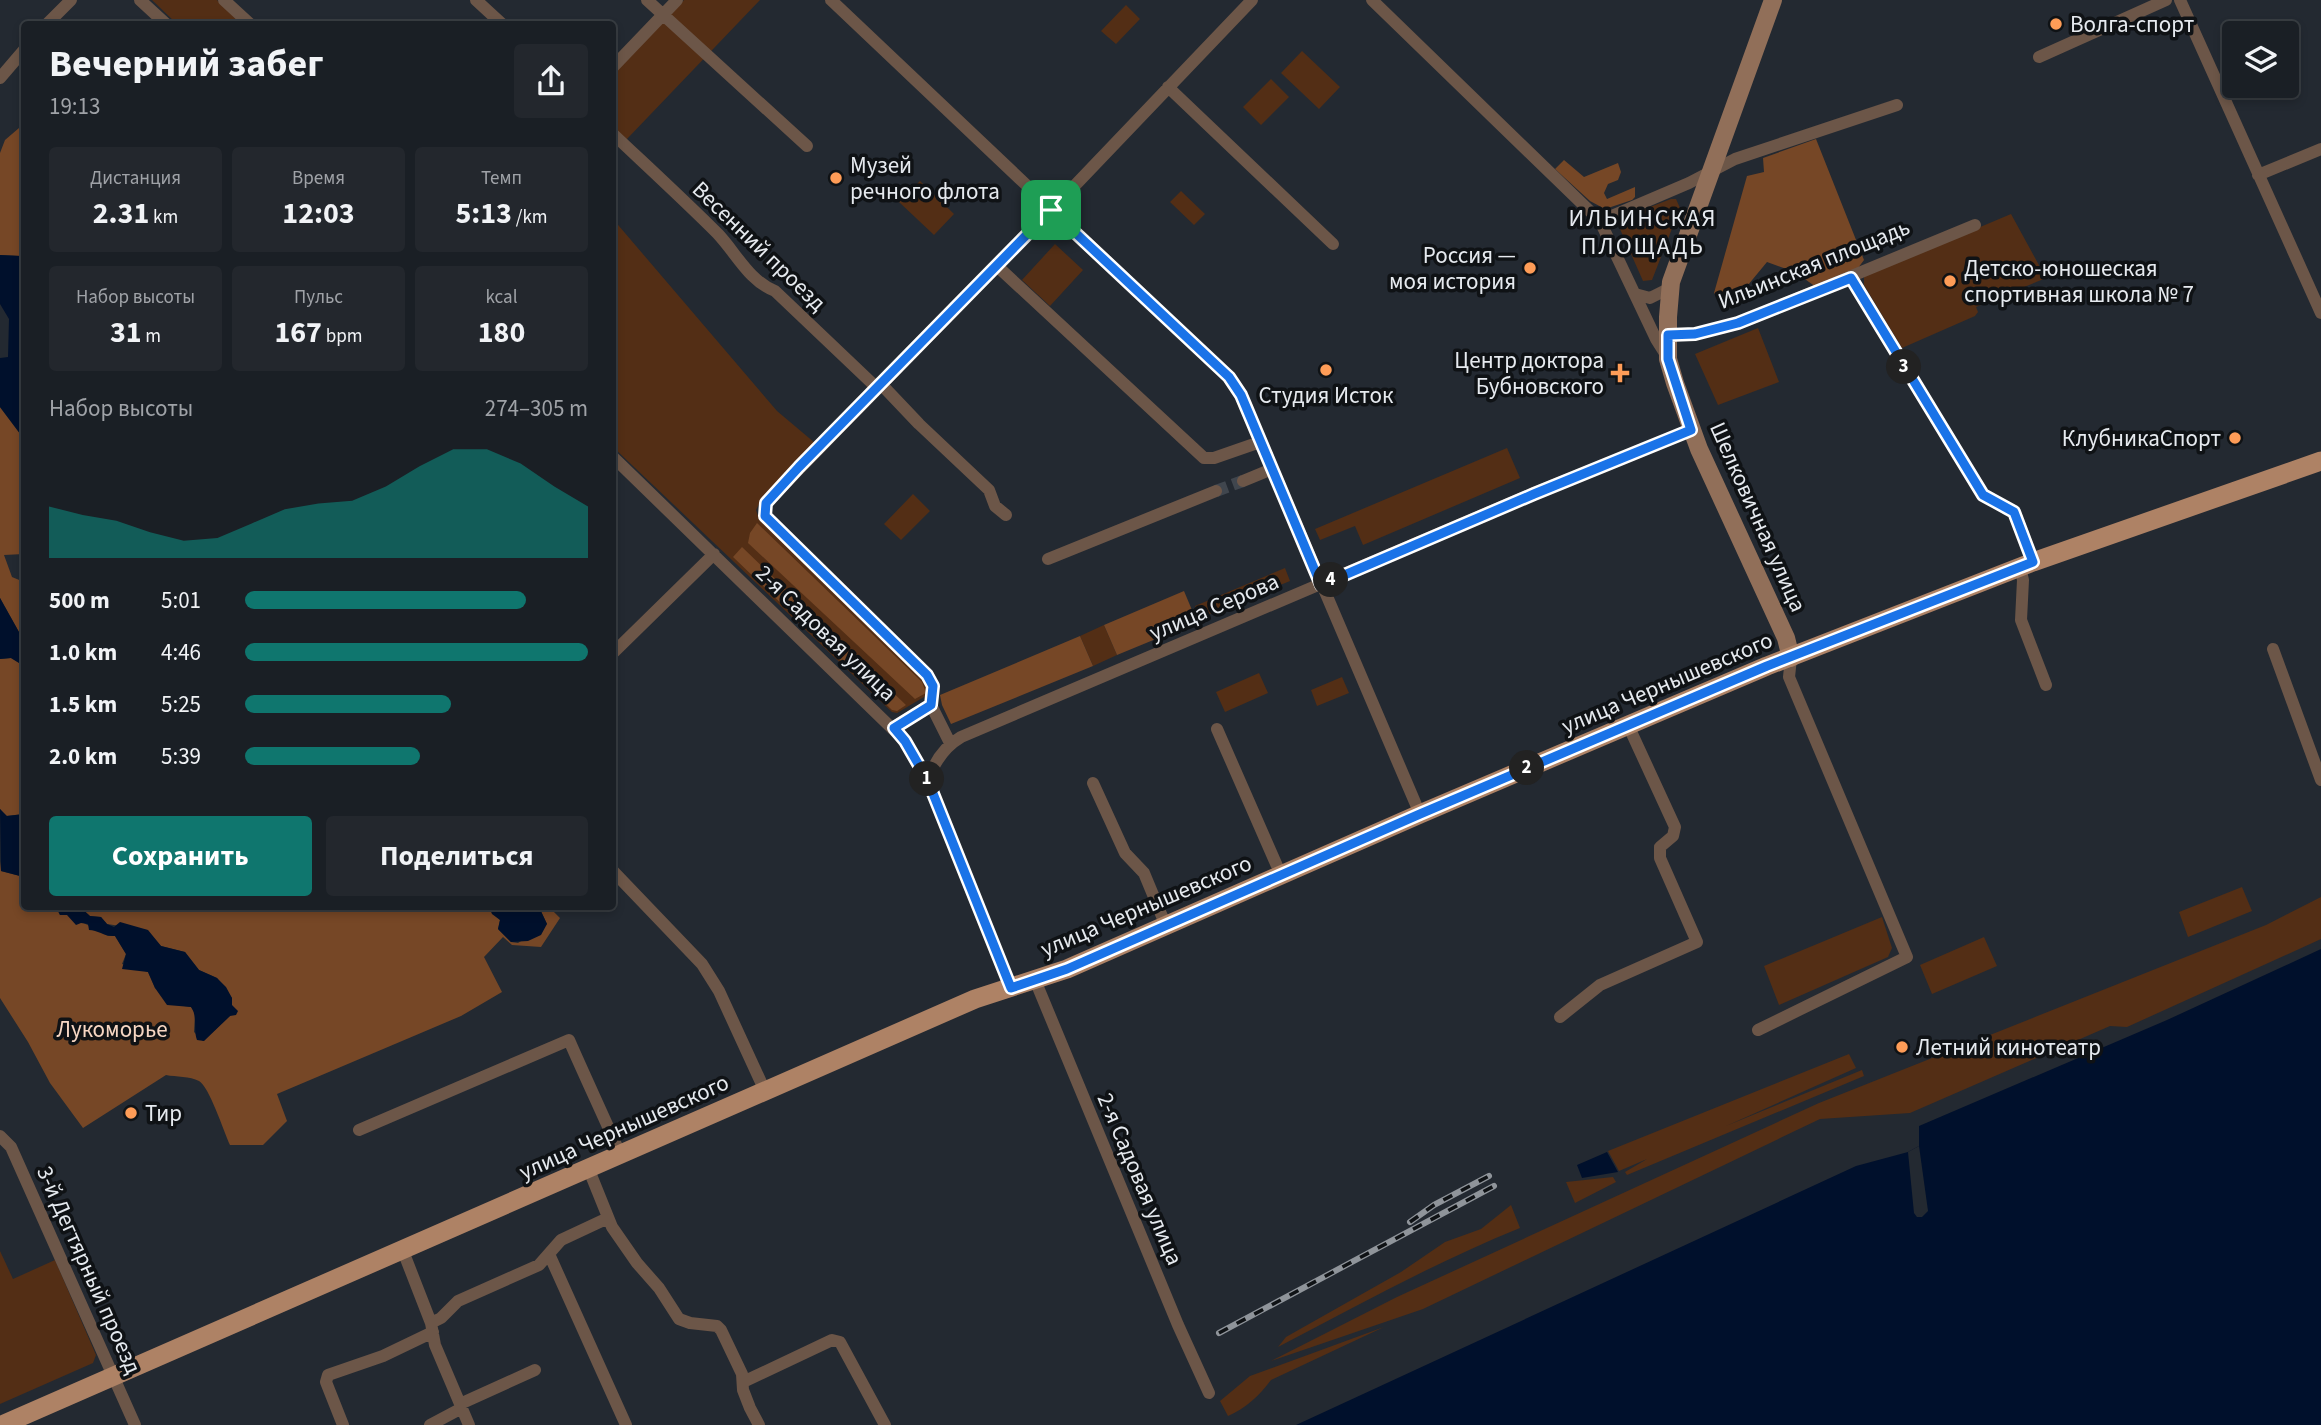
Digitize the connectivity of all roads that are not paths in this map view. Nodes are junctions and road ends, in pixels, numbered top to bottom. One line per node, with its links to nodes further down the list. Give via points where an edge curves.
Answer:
1 (71, 0): 14 (street)
2 (140, 0): 15 (street)
3 (225, 0): 16 (street)
4 (476, 0): 17 (street)
5 (647, 0): 13 (street)
6 (677, 0): 13 (street)
7 (831, 0): 29 (street)
8 (1252, 0): 22 (street)
9 (1373, 0): 30 (street, Шелковичная улица)
10 (1773, 0): 27 (street)
11 (2166, 0): 19 (street)
12 (2180, 0): 28 (street)
13 (663, 14): 20 (street); 25 (street)
14 (50, 21)
15 (163, 21)
16 (247, 21)
17 (499, 21)
18 (21, 54): 21 (street)
19 (2039, 57)
20 (616, 64)
21 (0, 78)
22 (1168, 87): 29 (street); 32 (street)
23 (1897, 105): 27 (street, via 1735,159)
24 (616, 137): 40 (street, Весенний проезд, via 720,237 748,271 775,290)
25 (807, 146)
26 (2321, 149): 28 (street)
27 (1710, 172): 30 (street); 35 (street)
28 (2258, 175): 37 (street)
29 (1051, 210): 33 (street); 42 (street, via 1229,377)
30 (1600, 220): 36 (street, Шелковичная улица)
31 (1975, 225): 34 (street, Ильинская площадь)
32 (1333, 244)
33 (997, 265): 40 (street); 42 (street, via 1204,458)
34 (1851, 278): 38 (street, Ильинская площадь, via 1738,323 1695,334); 51 (street, via 1983,495 2014,512)
35 (1670, 288): 36 (street, via 1650,298); 38 (street)
36 (1635, 294): 39 (street, Шелковичная улица)
37 (2321, 313)
38 (1668, 335): 39 (street)
39 (1668, 359): 41 (street, Шелковичная улица)
40 (879, 386): 48 (street, Весенний проезд, via 989,490 995,506); 57 (street, 2-я Садовая улица, via 766,503 765,516 927,675 933,686)
41 (1691, 430): 52 (street, улица Серова); 55 (street, Шелковичная улица)
42 (1260, 442): 45 (street)
43 (2321, 460): 51 (main road, улица Чернышевского)
44 (616, 461): 49 (street, 2-я Садовая улица)
45 (1272, 470): 46 (street); 52 (street)
46 (1243, 481)
47 (1216, 491): 50 (street)
48 (1006, 515)
49 (714, 554): 54 (street); 59 (street, 2-я Садовая улица)
50 (1048, 559)
51 (2027, 565): 55 (main road, улица Чернышевского); 56 (street, via 2021,620)
52 (1321, 585): 61 (street, улица Серова); 65 (street)
53 (2273, 649): 62 (street)
54 (616, 650)
55 (1791, 658): 58 (main road, улица Чернышевского); 72 (street, Шелковичная улица, via 1789,677 1907,957)
56 (2046, 685)
57 (931, 705): 59 (street); 61 (street, 2-я Садовая улица)
58 (1628, 725): 65 (main road, улица Чернышевского); 71 (street, via 1675,827 1673,836 1660,847 1660,859 1697,942 1600,985)
59 (894, 728): 63 (street, 2-я Садовая улица)
60 (1217, 729): 67 (street)
61 (950, 743): 63 (street)
62 (2321, 780)
63 (928, 781): 70 (street, 2-я Садовая улица)
64 (1093, 783): 68 (street, via 1125,853 1144,873)
65 (1420, 814): 67 (main road, улица Чернышевского)
66 (616, 874): 73 (street, via 702,964)
67 (1281, 875): 68 (main road, улица Чернышевского)
68 (1166, 926): 69 (main road, улица Чернышевского)
69 (1035, 980): 70 (main road, улица Чернышевского); 85 (street, 2-я Садовая улица)
70 (1011, 988): 73 (main road, улица Чернышевского, via 975,999)
71 (1560, 1017)
72 (1758, 1030)
73 (765, 1091): 76 (main road, улица Чернышевского)
74 (359, 1130): 76 (street, via 569,1040)
75 (0, 1136): 83 (street, 3-й Дегтярный проезд, via 11,1147)
76 (621, 1156): 77 (main road, улица Чернышевского)
77 (589, 1170): 78 (street); 79 (main road, улица Чернышевского)
78 (608, 1218): 80 (street, via 561,1240); 84 (street, via 679,1319 721,1330)
79 (403, 1251): 81 (street); 83 (main road, улица Чернышевского)
80 (549, 1254): 81 (street, via 539,1265 458,1301); 92 (street)
81 (432, 1327): 86 (street); 89 (street, via 383,1356 328,1374)
82 (535, 1370): 86 (street)
83 (113, 1377): 87 (main road, улица Чернышевского); 88 (street, 3-й Дегтярный проезд)
84 (743, 1382): 93 (street); 94 (street, via 832,1340 840,1342)
85 (1209, 1393)
86 (461, 1406): 90 (street); 91 (street)
87 (2, 1425)
88 (135, 1425)
89 (343, 1425)
90 (430, 1425)
91 (469, 1425)
92 (626, 1425)
93 (759, 1425)
94 (885, 1425)

